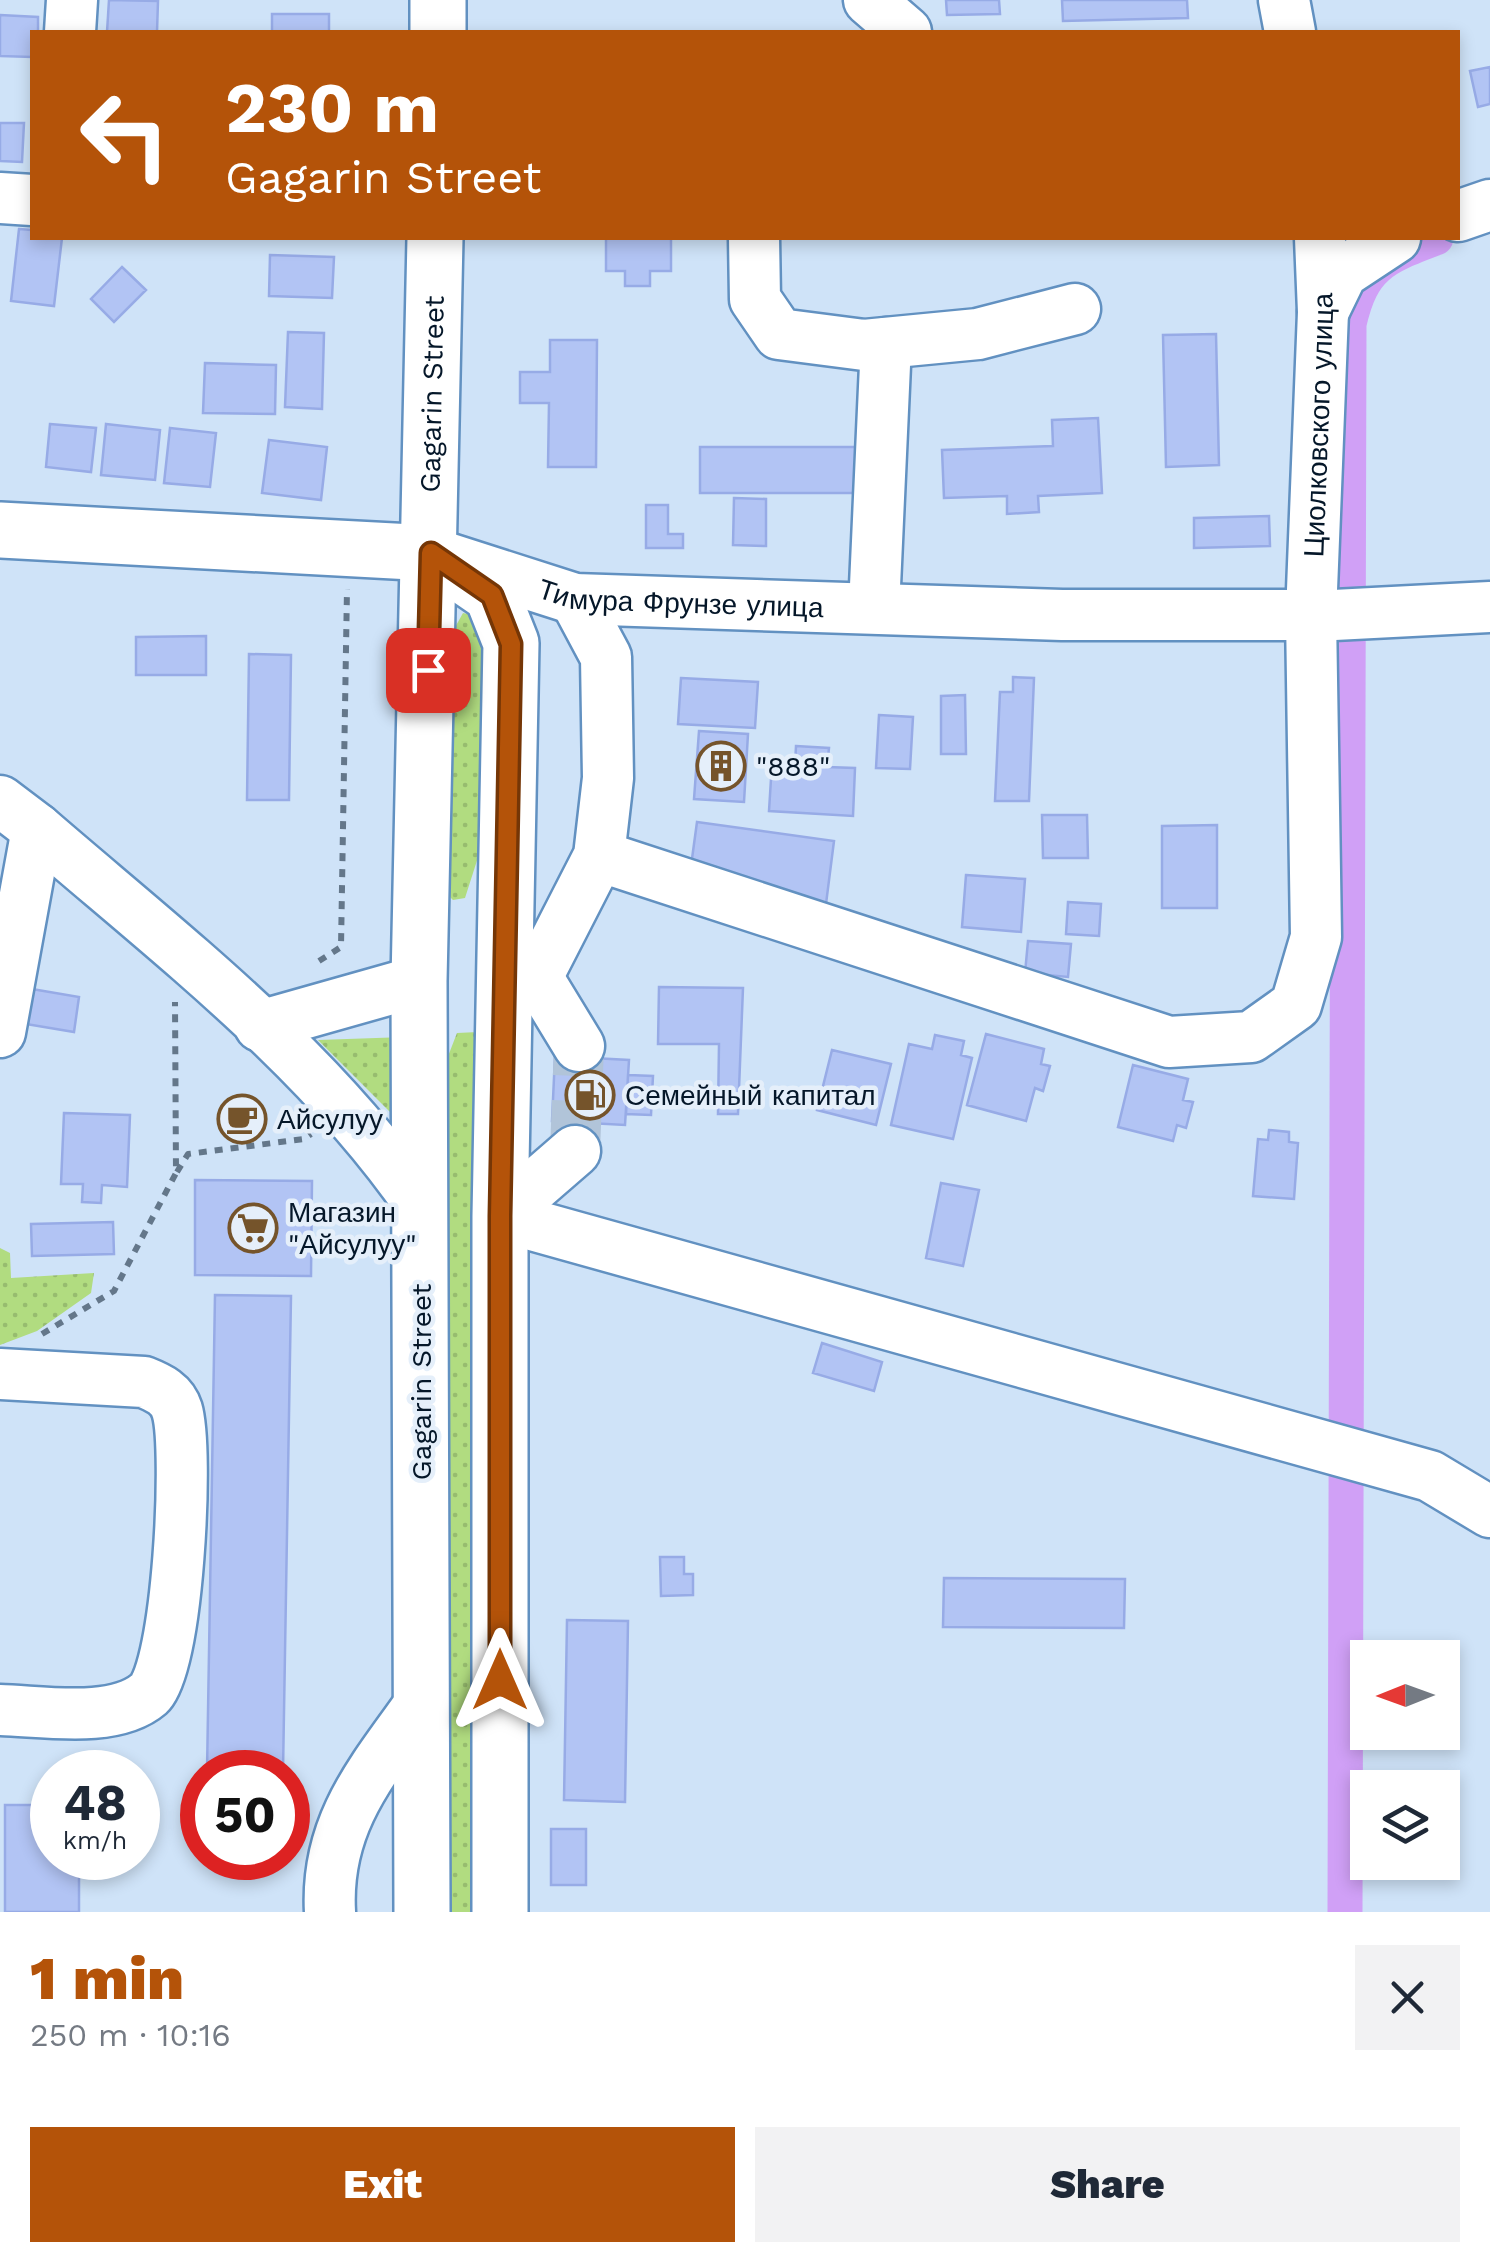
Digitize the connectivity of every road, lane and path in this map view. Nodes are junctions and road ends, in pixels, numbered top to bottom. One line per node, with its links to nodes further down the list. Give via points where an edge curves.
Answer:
1 (72, 0): 5 (street)
2 (438, 0): 6 (main road)
3 (868, 0): 7 (street)
4 (1284, 0): 8 (street)
5 (70, 30)
6 (438, 30)
7 (904, 30)
8 (1290, 30)
9 (0, 198): 10 (street)
10 (30, 200)
11 (1490, 205): 12 (street)
12 (1460, 215)
13 (435, 240): 21 (main road, Gagarin Street)
14 (754, 240): 19 (street, via 755,299 779,334)
15 (1320, 240): 18 (street, Циолковского улица)
16 (1393, 240): 18 (street, via 1342,273)
17 (1076, 309): 19 (street, via 978,334)
18 (1323, 312): 26 (street, Циолковского улица)
19 (886, 342): 25 (street)
20 (0, 530): 21 (main road, Тимура Фрунзе улица)
21 (431, 553): 23 (street, Тимура Фрунзе улица); 31 (main road, via 492,595 511,644); 32 (main road, Gagarin Street)
22 (347, 586): 30 (path, via 341,948)
23 (576, 599): 25 (street, Тимура Фрунзе улица); 28 (street, via 606,657 610,740)
24 (1490, 606): 26 (street, Тимура Фрунзе улица)
25 (874, 608): 26 (street, Тимура Фрунзе улица)
26 (1333, 615): 28 (street, Циолковского улица, via 1316,936 1296,1005 1251,1038 1170,1042)
27 (19, 815): 29 (street); 34 (street)
28 (599, 856): 31 (street)
29 (175, 949): 33 (street); 38 (path)
30 (320, 961)
31 (522, 977): 32 (main road); 35 (street); 40 (main road)
32 (419, 981): 33 (street); 39 (main road, Gagarin Street)
33 (260, 1026): 36 (street)
34 (0, 1032)
35 (579, 1046)
36 (344, 1108): 38 (path, via 304,1139 188,1154); 39 (street)
37 (575, 1151): 40 (street)
38 (176, 1173): 41 (path, via 114,1290)
39 (420, 1205): 43 (main road, Gagarin Street)
40 (500, 1216): 42 (street, via 1430,1476); 47 (main road)
41 (16, 1356): 44 (street, via 159,1388 177,1410 182,1450 172,1638 152,1692 110,1711)
42 (1490, 1512)
43 (422, 1701): 45 (street, via 340,1828 331,1854); 46 (main road, Gagarin Street)
44 (0, 1710)
45 (330, 1912)
46 (422, 1912)
47 (500, 1912)

